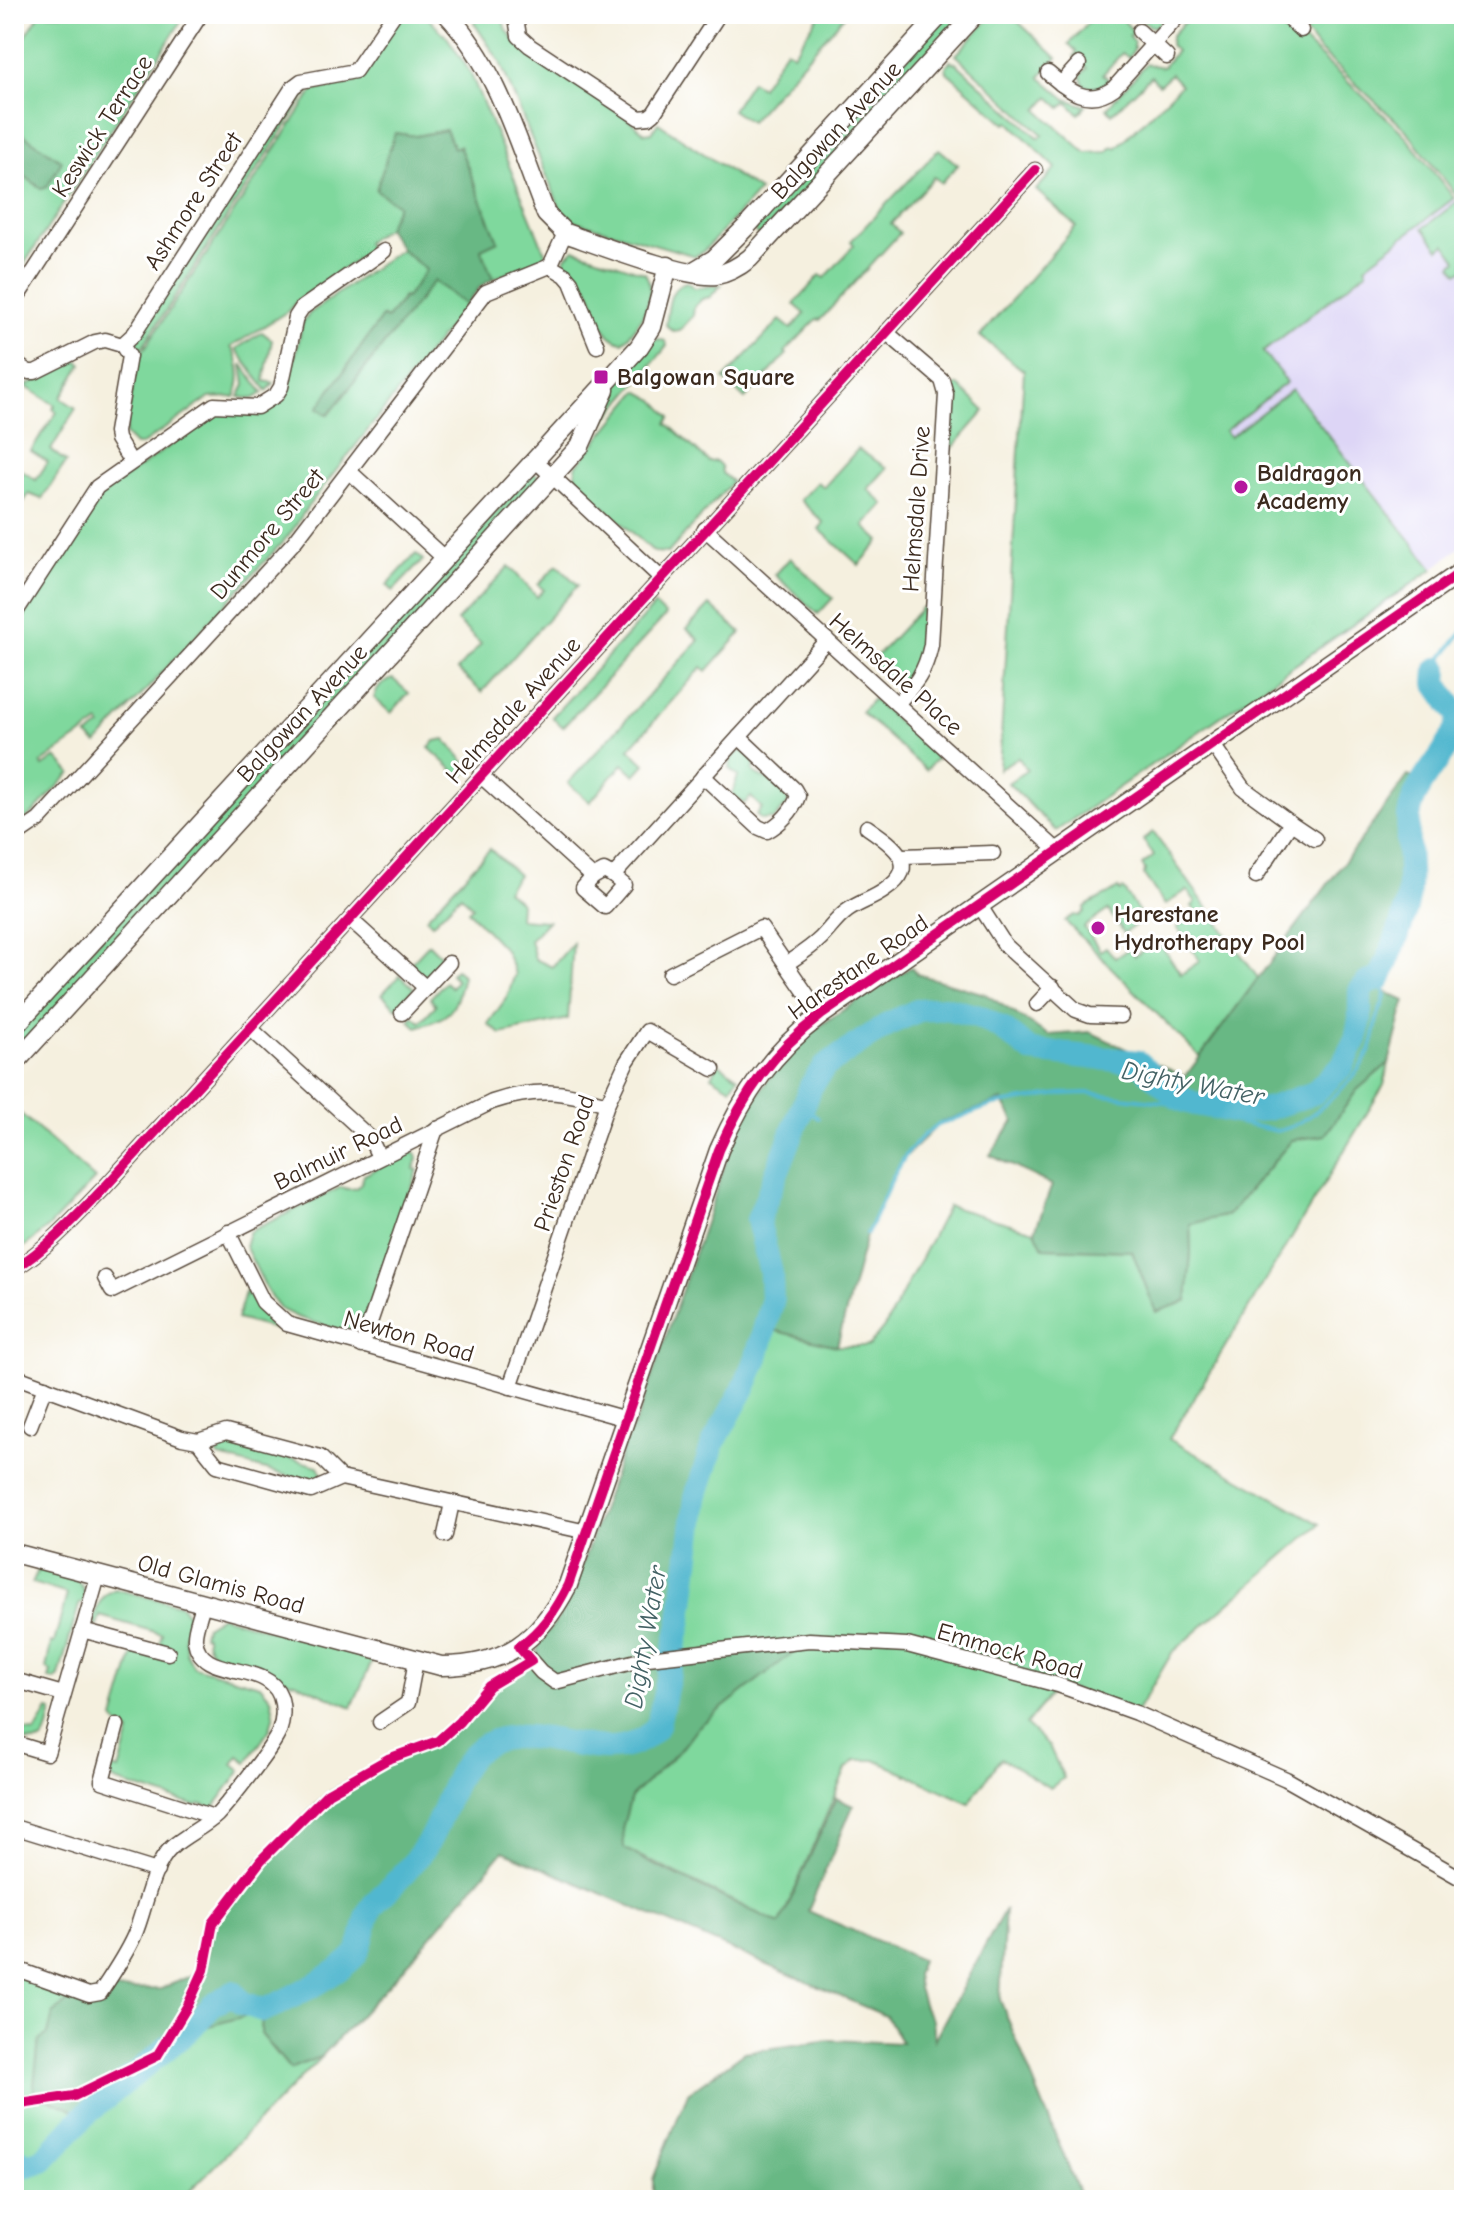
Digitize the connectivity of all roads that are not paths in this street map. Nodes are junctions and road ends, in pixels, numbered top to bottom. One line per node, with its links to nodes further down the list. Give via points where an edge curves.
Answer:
1 (201, 14): 25 (street, Keswick Terrace)
2 (394, 14): 27 (street, Ashmore Street, via 355,71 293,87)
3 (447, 14): 19 (street, via 490,76 546,214)
4 (719, 14): 9 (street, via 654,113 639,118 530,46 519,36)
5 (941, 14): 18 (street, Balgowan Avenue)
6 (975, 14): 20 (street, Balgowan Avenue)
7 (1180, 14): 12 (street)
8 (1284, 14): 10 (street)
9 (516, 18)
10 (1301, 30)
11 (1139, 31): 12 (street)
12 (1152, 44): 13 (street); 16 (street, via 1103,96 1076,93)
13 (1167, 57)
14 (1079, 64): 16 (street)
15 (1048, 73): 16 (street)
16 (1061, 84)
17 (1035, 170): 26 (street, Helmsdale Avenue)
18 (746, 227): 20 (street); 24 (street, Balgowan Avenue, via 714,259)
19 (565, 233): 22 (street); 23 (street)
20 (764, 243): 24 (street, Balgowan Avenue, via 735,269 715,275)
21 (384, 251): 32 (street, via 302,308 276,395 257,407 214,405)
22 (550, 266): 28 (street, via 571,282); 33 (street, Dunmore Street, via 486,292)
23 (668, 266): 24 (street); 30 (street, Balgowan Avenue, via 652,327)
24 (692, 272)
25 (14, 302)
26 (886, 332): 35 (street, Helmsdale Avenue); 41 (street, Helmsdale Drive, via 942,380 946,394 931,645 922,674)
27 (122, 345): 29 (street, via 105,340 35,372); 32 (street, via 129,356 116,432)
28 (597, 346)
29 (19, 366)
30 (607, 383): 31 (street, Balgowan Avenue); 34 (street, Balgowan Avenue, via 580,446)
31 (534, 459): 34 (street); 36 (street, Balgowan Avenue)
32 (131, 462): 39 (street, via 97,487)
33 (349, 471): 36 (street); 48 (street, Dunmore Street, via 295,541 39,820)
34 (552, 476): 38 (street); 69 (street, Balgowan Avenue)
35 (705, 529): 38 (street, Helmsdale Avenue); 40 (street, Helmsdale Place)
36 (444, 558): 67 (street, Balgowan Avenue)
37 (1464, 570): 43 (street, Harestane Road)
38 (661, 578): 44 (street, Helmsdale Avenue)
39 (14, 615)
40 (827, 640): 41 (street, Helmsdale Place); 42 (street)
41 (897, 704): 50 (street, Helmsdale Place)
42 (739, 737): 45 (street); 45 (street, via 798,796 775,827 758,827)
43 (1213, 745): 46 (street, via 1243,788); 50 (street, Harestane Road)
44 (480, 775): 55 (street); 57 (street, Helmsdale Avenue)
45 (703, 776): 53 (street)
46 (1291, 823): 49 (street); 54 (street)
47 (867, 827): 52 (street)
48 (14, 837)
49 (1315, 839)
50 (1058, 851): 56 (street, Harestane Road)
51 (993, 853): 52 (street)
52 (903, 856): 59 (street, via 897,880 888,889 843,913 819,940)
53 (613, 876): 55 (street, via 604,871); 55 (street, via 624,885 605,907 583,888)
54 (1256, 876)
55 (593, 877)
56 (980, 906): 61 (street, via 1005,945); 65 (street, Harestane Road)
57 (350, 919): 62 (street); 68 (street, Helmsdale Avenue)
58 (449, 963): 62 (street)
59 (786, 964): 60 (street, via 761,928); 65 (street)
60 (670, 974)
61 (1053, 987): 63 (street); 66 (street, via 1082,1013)
62 (426, 988): 64 (street)
63 (1037, 1004)
64 (402, 1013)
65 (821, 1015): 81 (street, Harestane Road, via 776,1054 734,1116)
66 (1121, 1016)
67 (14, 1027)
68 (250, 1028): 73 (street, via 370,1138); 75 (street, Helmsdale Avenue, via 64,1230)
69 (14, 1064)
70 (713, 1069): 71 (street, Prieston Road, via 647,1031)
71 (607, 1104): 72 (street, Balmuir Road, via 554,1091 516,1093); 80 (street, Prieston Road)
72 (436, 1129): 73 (street, Balmuir Road); 77 (street)
73 (379, 1157): 74 (street, Balmuir Road)
74 (228, 1232): 76 (street, Balmuir Road, via 112,1291); 77 (street, Newton Road, via 274,1315)
75 (14, 1269)
76 (105, 1278)
77 (362, 1346): 80 (street, Newton Road)
78 (14, 1376): 79 (street)
79 (45, 1387): 82 (street); 83 (street)
80 (510, 1387): 81 (street, Newton Road)
81 (626, 1419): 86 (street, Harestane Road)
82 (30, 1426)
83 (198, 1441): 84 (street, via 226,1432 320,1457); 84 (street, via 217,1465 311,1491)
84 (341, 1478): 85 (street)
85 (452, 1503): 86 (street); 87 (street)
86 (587, 1532): 92 (street, Harestane Road, via 555,1611)
87 (445, 1535)
88 (14, 1553): 89 (street, Old Glamis Road)
89 (98, 1576): 90 (street, Old Glamis Road); 91 (street)
90 (203, 1604): 94 (street, Old Glamis Road); 100 (street, via 195,1638 200,1655 272,1684 283,1715 278,1734)
91 (82, 1630): 93 (street); 96 (street)
92 (519, 1647): 94 (street, Old Glamis Road, via 467,1666); 103 (street, Emmock Road, via 555,1682 648,1658 809,1640 907,1645 1058,1685 1136,1713 1286,1779)
93 (168, 1653)
94 (416, 1660): 97 (street, via 408,1703)
95 (14, 1680): 96 (street)
96 (63, 1694): 99 (street, via 47,1753)
97 (380, 1722)
98 (117, 1725): 100 (street, via 102,1781)
99 (14, 1743)
100 (214, 1817): 102 (street, via 171,1848)
101 (14, 1827): 102 (street)
102 (157, 1871): 104 (street, via 134,1937 100,1993 89,1995)
103 (1464, 1880)
104 (14, 1968)

